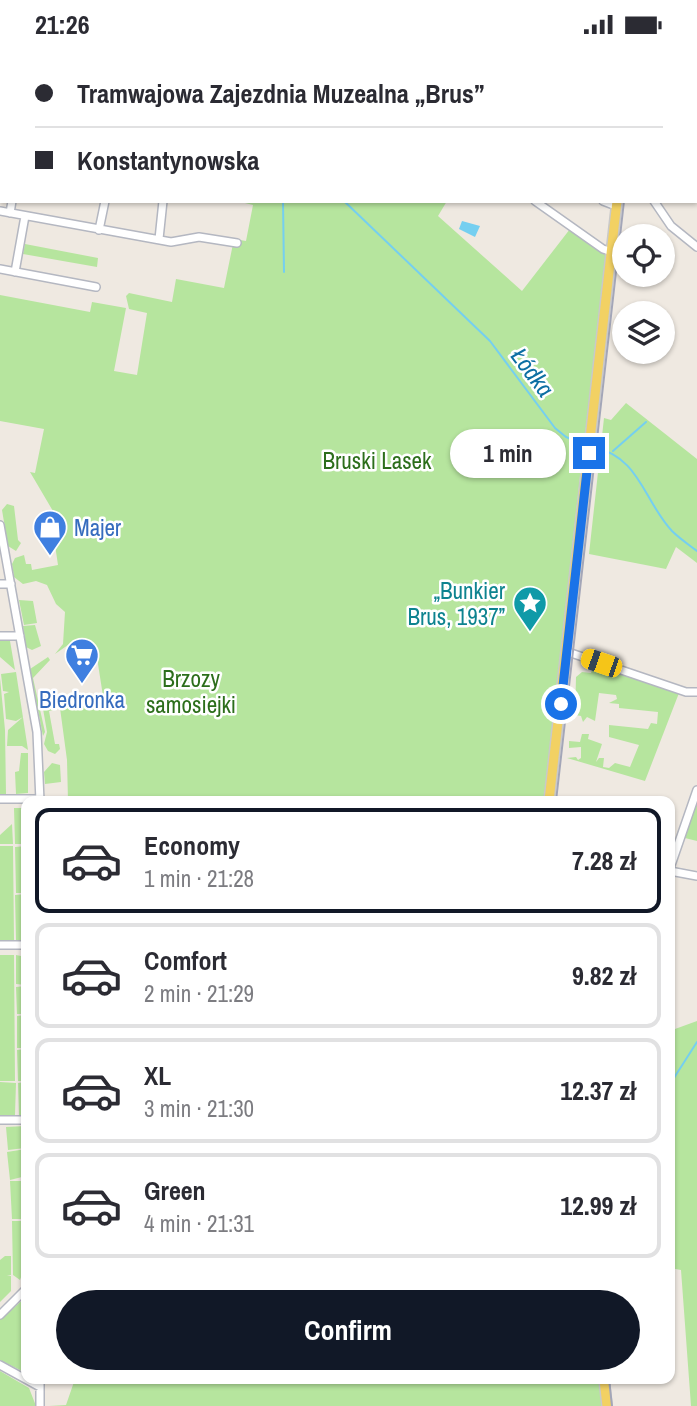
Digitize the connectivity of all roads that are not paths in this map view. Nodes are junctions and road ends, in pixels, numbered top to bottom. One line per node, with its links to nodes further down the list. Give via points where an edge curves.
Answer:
1 (12, 203): 8 (street)
2 (105, 203): 11 (street)
3 (163, 203): 12 (street)
4 (538, 203): 15 (street)
5 (617, 203): 10 (main road)
6 (655, 203): 14 (street, via 671,226)
7 (0, 211): 8 (street)
8 (10, 213): 9 (street)
9 (25, 216): 11 (street); 17 (street)
10 (615, 224)
11 (99, 230): 12 (street)
12 (159, 239): 13 (street, via 174,242 199,237)
13 (237, 243)
14 (697, 247)
15 (612, 252): 24 (main road)
16 (0, 269): 17 (street)
17 (15, 272): 18 (street)
18 (96, 287)
19 (0, 525): 21 (street)
20 (0, 584): 21 (street)
21 (11, 584): 23 (street)
22 (0, 636): 23 (street)
23 (20, 636): 27 (street, via 37,732)
24 (568, 652): 25 (street); 28 (main road)
25 (697, 692)
26 (697, 789): 31 (street)
27 (40, 796)
28 (551, 796)
29 (0, 799): 30 (street)
30 (21, 800)
31 (675, 854)
32 (675, 870): 33 (street)
33 (697, 876)
34 (0, 945): 35 (street)
35 (21, 945)
36 (0, 1120): 37 (street)
37 (21, 1120)
38 (21, 1294): 39 (street)
39 (0, 1315)
40 (0, 1365): 41 (street)
41 (21, 1374)
42 (40, 1384): 44 (street)
43 (605, 1384): 45 (main road)
44 (40, 1406)
45 (607, 1406)

